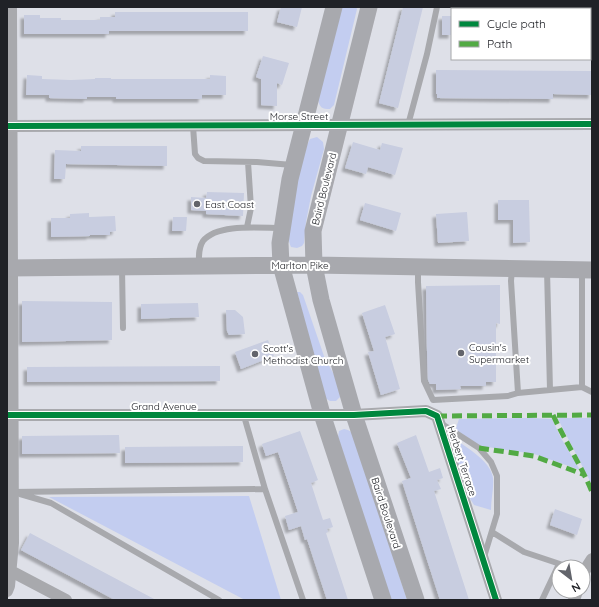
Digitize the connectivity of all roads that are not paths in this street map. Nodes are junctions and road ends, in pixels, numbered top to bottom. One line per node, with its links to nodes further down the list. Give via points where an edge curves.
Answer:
1 (11, 7): 8 (street)
2 (334, 7): 10 (main road)
3 (369, 7): 6 (main road, Baird Boulevard)
4 (437, 7): 7 (lane)
5 (592, 124): 7 (street, Morse Street)
6 (340, 125): 7 (street, Morse Street); 10 (street, Morse Street); 18 (main road, Baird Boulevard, via 313,232)
7 (408, 125)
8 (9, 126): 9 (street, Morse Street); 13 (street)
9 (193, 126): 10 (street, Morse Street); 11 (lane, via 195,154 198,158 204,161)
10 (304, 126): 12 (main road)
11 (248, 162): 12 (lane); 14 (lane, via 251,208)
12 (294, 165): 15 (main road)
13 (9, 186): 21 (street)
14 (247, 227): 15 (lane); 16 (lane, via 211,234 199,251)
15 (283, 228): 17 (main road, via 280,242)
16 (198, 265): 17 (main road, Marlton Pike); 19 (main road, Marlton Pike)
17 (281, 265): 18 (main road, Marlton Pike); 30 (main road)
18 (314, 265): 20 (main road, Marlton Pike); 32 (main road, Baird Boulevard, via 321,300)
19 (122, 266): 21 (main road, Marlton Pike); 25 (lane)
20 (418, 267): 22 (main road, Marlton Pike); 29 (lane, via 424,380 433,400 508,396)
21 (9, 268): 31 (street)
22 (512, 268): 23 (main road, Marlton Pike); 29 (lane)
23 (547, 269): 24 (main road, Marlton Pike); 27 (lane)
24 (587, 270): 26 (lane)
25 (123, 328)
26 (582, 387): 27 (lane); 28 (lane)
27 (550, 390): 29 (lane)
28 (592, 392)
29 (518, 393)
30 (322, 414): 32 (street, Herbert Terrace); 33 (street, Grand Avenue); 46 (main road)
31 (10, 415): 33 (street, Grand Avenue); 36 (street)
32 (354, 415): 34 (street, Herbert Terrace, via 426,411 437,416); 47 (main road, Baird Boulevard)
33 (244, 416): 35 (lane)
34 (440, 423): 37 (lane, Herbert Terrace, via 479,448 491,462 497,476 497,514); 38 (street, Herbert Terrace)
35 (265, 489): 36 (lane); 45 (lane)
36 (10, 492): 40 (street); 44 (lane, via 51,503)
37 (492, 532): 38 (lane, Herbert Terrace); 39 (lane, via 524,552)
38 (483, 558): 48 (street, Herbert Terrace)
39 (551, 561)
40 (9, 570): 42 (street); 43 (street)
41 (551, 581): 49 (lane)
42 (7, 591)
43 (66, 600)
44 (219, 600)
45 (303, 600)
46 (383, 600)
47 (416, 600)
48 (496, 600)
49 (542, 600)

